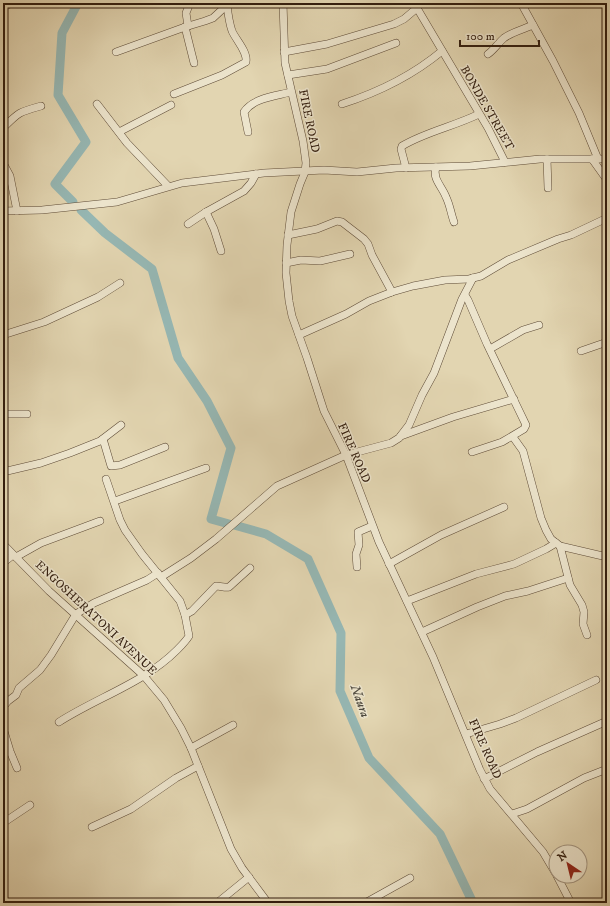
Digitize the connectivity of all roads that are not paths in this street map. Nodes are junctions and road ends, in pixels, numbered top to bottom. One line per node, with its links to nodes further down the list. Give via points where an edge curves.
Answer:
1 (190, 3): 7 (street, via 186,13)
2 (283, 3): 11 (street, FIRE ROAD)
3 (521, 3): 6 (street)
4 (230, 4): 7 (street, via 213,18); 16 (street, via 228,20 245,54 246,62 222,75)
5 (415, 6): 9 (street, BONDE STREET); 11 (street, via 394,24 327,44)
6 (533, 25): 12 (street, via 510,34); 26 (street, via 579,113)
7 (187, 26): 10 (street); 13 (street)
8 (396, 43): 14 (street, via 327,69)
9 (442, 51): 18 (street, via 405,78); 21 (street, BONDE STREET)
10 (116, 52)
11 (284, 52): 14 (street, FIRE ROAD)
12 (488, 54)
13 (194, 63)
14 (288, 75): 15 (street, FIRE ROAD)
15 (291, 92): 24 (street, via 273,96 247,107 244,112); 32 (street, FIRE ROAD, via 304,148)
16 (174, 94)
17 (97, 104): 23 (street)
18 (342, 104)
19 (172, 105): 23 (street)
20 (41, 106): 22 (street, via 21,111)
21 (479, 114): 28 (street, BONDE STREET); 31 (street, via 402,146)
22 (3, 128)
23 (119, 132): 35 (street)
24 (248, 132)
25 (547, 159): 26 (street); 28 (street); 36 (street)
26 (595, 159): 27 (street); 34 (street)
27 (607, 159)
28 (505, 162): 30 (street)
29 (3, 163): 38 (street, via 10,176)
30 (436, 167): 31 (street); 41 (street, via 435,176 446,196)
31 (406, 168): 32 (street)
32 (305, 172): 33 (street); 43 (street, FIRE ROAD, via 294,201)
33 (256, 174): 35 (street); 39 (street, via 244,191)
34 (607, 180)
35 (168, 186): 38 (street, via 146,195 117,202)
36 (548, 188)
37 (3, 211): 38 (street)
38 (17, 211)
39 (206, 212): 42 (street); 44 (street)
40 (607, 218): 47 (street, via 571,236 508,260)
41 (454, 222)
42 (188, 224)
43 (288, 235): 46 (street, FIRE ROAD); 49 (street, via 342,222 368,244)
44 (221, 251)
45 (350, 254): 46 (street, via 320,261 301,260)
46 (286, 263): 53 (street, FIRE ROAD, via 290,308)
47 (473, 278): 49 (street, via 445,280); 50 (street)
48 (120, 283): 52 (street, via 98,297 44,322)
49 (392, 292): 53 (street)
50 (464, 295): 55 (street); 62 (street, via 434,373)
51 (539, 325): 55 (street, via 523,330)
52 (3, 335)
53 (299, 335): 68 (street, FIRE ROAD, via 324,412)
54 (607, 342): 56 (street)
55 (490, 350): 57 (street)
56 (581, 351)
57 (514, 399): 62 (street); 63 (street, via 526,425)
58 (3, 414): 59 (street)
59 (27, 414)
60 (121, 425): 64 (street)
61 (3, 430): 67 (street)
62 (401, 436): 68 (street, via 391,443)
63 (513, 437): 66 (street); 77 (street, via 523,452 546,530 551,539)
64 (103, 439): 65 (street, via 111,466); 70 (street, via 54,460)
65 (165, 447)
66 (472, 452)
67 (3, 456)
68 (346, 456): 75 (street, FIRE ROAD); 84 (street, via 277,486 192,558)
69 (206, 468): 72 (street)
70 (3, 472)
71 (106, 479): 72 (street)
72 (114, 501): 84 (street, via 125,530)
73 (504, 507): 81 (street, via 441,535)
74 (100, 521): 78 (street, via 31,547)
75 (372, 526): 81 (street, FIRE ROAD); 82 (street, via 358,532)
76 (3, 544): 78 (street, ENGOSHERATONI AVENUE)
77 (558, 544): 79 (street); 85 (street); 86 (street, via 514,564 476,574)
78 (15, 556): 80 (street); 87 (street, ENGOSHERATONI AVENUE)
79 (607, 557)
80 (3, 563)
81 (389, 564): 86 (street, FIRE ROAD)
82 (357, 567)
83 (250, 568): 88 (street, via 229,587 216,586)
84 (160, 575): 87 (street, via 94,603); 88 (street, via 180,601)
85 (568, 578): 89 (street, via 505,596); 90 (street, via 582,605 583,624)
86 (407, 601): 89 (street, FIRE ROAD)
87 (76, 614): 91 (street, ENGOSHERATONI AVENUE); 93 (street, via 40,670 19,688 16,695)
88 (185, 615): 91 (street, via 188,638)
89 (422, 632): 98 (street, FIRE ROAD)
90 (587, 635)
91 (144, 676): 95 (street); 99 (street, ENGOSHERATONI AVENUE, via 169,709)
92 (596, 680): 98 (street, via 516,718)
93 (3, 707)
94 (607, 721): 103 (street, via 515,762)
95 (59, 722)
96 (233, 724): 99 (street)
97 (3, 728): 101 (street)
98 (466, 734): 103 (street, FIRE ROAD)
99 (191, 748): 100 (street, ENGOSHERATONI AVENUE)
100 (198, 766): 107 (street, via 131,809); 109 (street, ENGOSHERATONI AVENUE, via 227,840)
101 (17, 768)
102 (607, 769): 105 (street)
103 (484, 779): 105 (street, FIRE ROAD)
104 (30, 805): 106 (street)
105 (512, 814): 108 (street, FIRE ROAD)
106 (3, 823)
107 (92, 827)
108 (548, 860)
109 (249, 877): 112 (street); 113 (street, ENGOSHERATONI AVENUE)
110 (410, 878): 114 (street)
111 (562, 884): 115 (street, FIRE ROAD)
112 (217, 903)
113 (268, 903)
114 (365, 903)
115 (571, 903)

